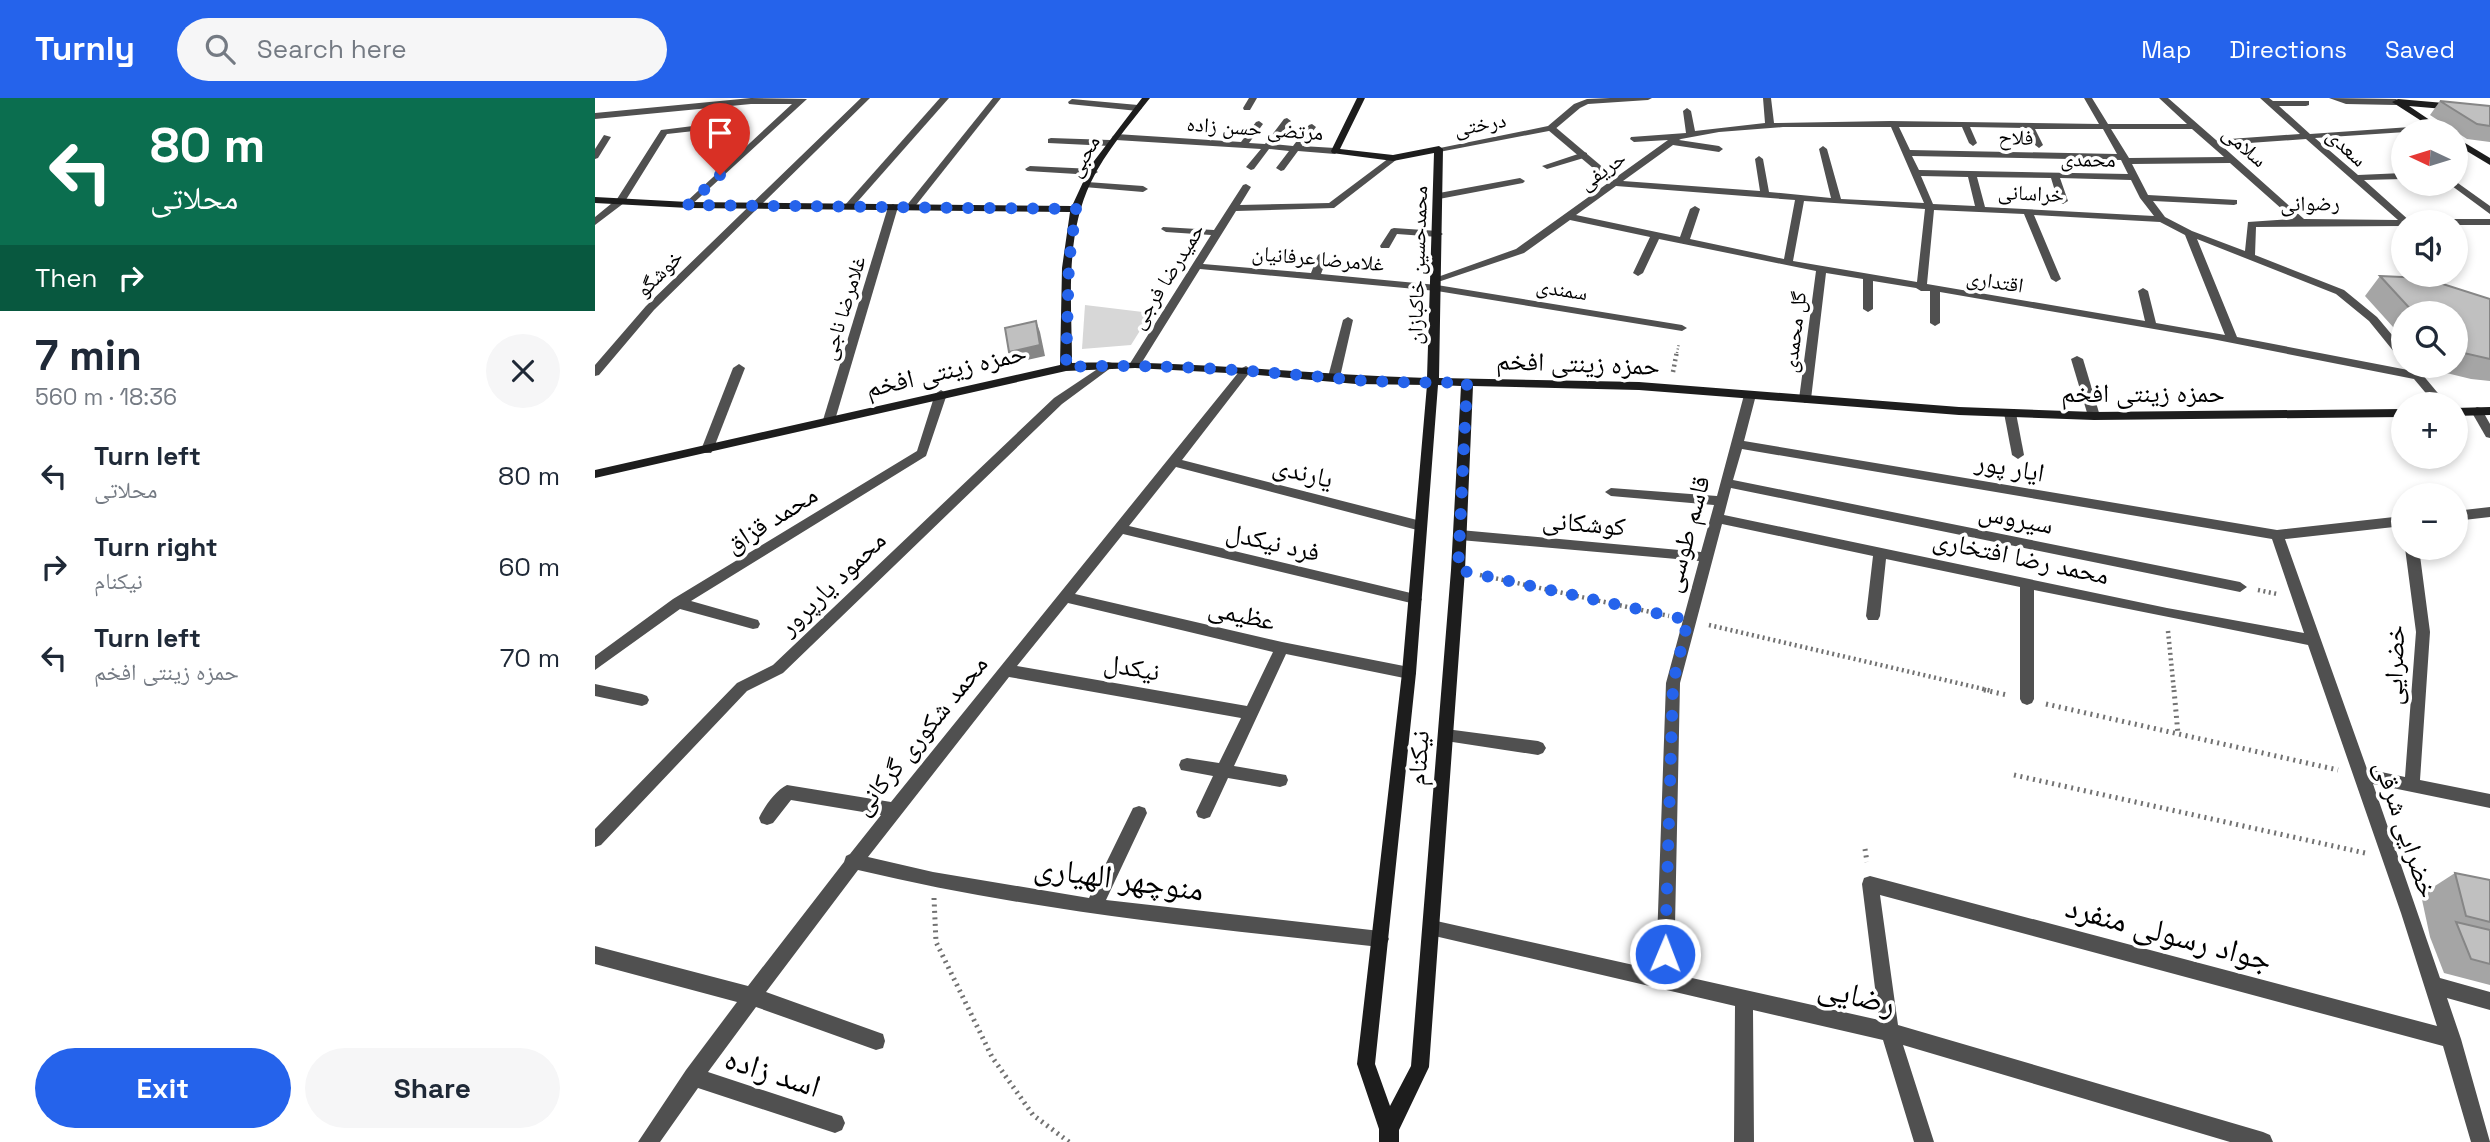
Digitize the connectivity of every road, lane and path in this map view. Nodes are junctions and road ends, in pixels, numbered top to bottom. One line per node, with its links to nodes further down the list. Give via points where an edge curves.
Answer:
1 (866, 98): 88 (street, خوشگو)
2 (945, 98): 89 (street)
3 (997, 98): 91 (street)
4 (1146, 98): 17 (main road, محبی)
5 (1253, 98): 18 (street)
6 (1361, 98): 52 (main road)
7 (1648, 98): 32 (street, درختی, via 1587,102)
8 (1767, 98): 26 (street)
9 (2088, 98): 33 (street)
10 (2163, 98): 28 (street, سلامی)
11 (2333, 98): 13 (street)
12 (802, 100): 21 (street); 87 (street)
13 (2394, 100): 19 (main road); 22 (main road)
14 (2267, 101): 16 (street); 38 (street, سعدی)
15 (1071, 103): 17 (street)
16 (2306, 103)
17 (1138, 108): 39 (main road, محبی)
18 (1247, 108)
19 (2490, 110)
20 (1687, 111): 35 (street)
21 (595, 116)
22 (2423, 119)
23 (1287, 121): 46 (street)
24 (1259, 124): 44 (street)
25 (1894, 124): 26 (street, حریفی); 27 (street, حریفی); 53 (street)
26 (1769, 125): 35 (street, حریفی)
27 (1965, 125): 31 (street, حریفی); 42 (street)
28 (2194, 126): 33 (street, حریفی); 43 (street, سلامی)
29 (709, 127): 83 (street, via 664,132)
30 (1312, 127): 47 (street)
31 (2030, 127): 33 (street, حریفی); 45 (street)
32 (1551, 128): 49 (street, درختی); 54 (street)
33 (2107, 128): 58 (street)
34 (2391, 132): 38 (street)
35 (1691, 134): 40 (street, حریفی)
36 (607, 137): 55 (street)
37 (1635, 138): 40 (street)
38 (2311, 138): 43 (street); 71 (street, سعدی)
39 (1113, 140): 41 (street, مرتضی حسن زاده); 44 (street, مرتضی حسن زاده); 65 (main road, محبی)
40 (1674, 140): 50 (street); 73 (street, حریفی)
41 (1051, 141)
42 (1973, 143)
43 (2215, 143): 59 (street, سلامی)
44 (1243, 145): 46 (street, مرتضی حسن زاده)
45 (2039, 145)
46 (1266, 146): 47 (street, مرتضی حسن زاده); 62 (street)
47 (1296, 148): 52 (street, مرتضی حسن زاده); 63 (street)
48 (2468, 148): 60 (main road)
49 (1439, 149): 56 (main road, درختی); 79 (main road, محمدحسین خاکبازان)
50 (1719, 149)
51 (1823, 149): 85 (street)
52 (1335, 151): 56 (main road, مرتضی حسن زاده)
53 (1907, 153): 58 (street, فلاح); 66 (street)
54 (1584, 155): 61 (street); 73 (street)
55 (595, 156)
56 (1392, 158): 93 (street, حمیدرضا فرجی, via 1331,206)
57 (1759, 159): 77 (street)
58 (2125, 159): 59 (street, فلاح); 70 (street)
59 (2235, 160): 103 (street, سلامی)
60 (2490, 162)
61 (1547, 166)
62 (1251, 167)
63 (1281, 168)
64 (1030, 169): 65 (street)
65 (1093, 172): 74 (main road, محبی)
66 (1916, 173): 67 (street, محمدی); 92 (street)
67 (1972, 174): 68 (street, محمدی); 96 (street)
68 (2055, 176): 70 (street, محمدی); 84 (street)
69 (2391, 176): 71 (street)
70 (2133, 177): 81 (street)
71 (2355, 178): 97 (street, سعدی)
72 (1520, 181): 79 (street)
73 (1616, 183): 77 (street, خراسانی); 100 (street, حریفی)
74 (1087, 185): 76 (street); 94 (main road, محبی)
75 (1246, 187): 93 (street, حمیدرضا فرجی)
76 (1143, 189)
77 (1765, 194): 80 (street, خراسانی)
78 (2468, 194): 98 (street)
79 (1439, 196): 110 (main road, محمدحسین خاکبازان)
80 (1800, 198): 85 (street, خراسانی); 116 (street)
81 (2145, 198): 86 (street); 101 (street)
82 (595, 200): 83 (main road)
83 (621, 201): 87 (main road); 102 (street)
84 (2063, 201)
85 (1837, 202): 92 (street, خراسانی)
86 (2234, 202)
87 (688, 205): 88 (main road)
88 (756, 206): 89 (main road); 141 (street, خوشگو, via 650,308)
89 (848, 207): 90 (main road)
90 (893, 207): 91 (main road); 154 (street, غلامرضا ناجی)
91 (910, 207): 94 (main road)
92 (1930, 207): 96 (street, خراسانی); 124 (street)
93 (1232, 208): 108 (street, حمیدرضا فرجی)
94 (1076, 209): 137 (main road, محبی, via 1069,262)
95 (1695, 209): 112 (street)
96 (1981, 210): 99 (street, خراسانی)
97 (2391, 211)
98 (2490, 211)
99 (2028, 213): 101 (street, خراسانی); 122 (street)
100 (1566, 216): 111 (street, اقتداری); 123 (street, حریفی, via 1520,251)
101 (2162, 219): 109 (street, خراسانی)
102 (595, 222)
103 (2302, 222): 106 (street, رضوانی); 115 (street, رضوانی, via 2251,224)
104 (2468, 222): 105 (street)
105 (2490, 222)
106 (2391, 223)
107 (1166, 229): 108 (street)
108 (1217, 233): 117 (street, حمیدرضا فرجی)
109 (2189, 233): 115 (street, خراسانی); 132 (street)
110 (1438, 234): 113 (street, via 1394,231); 123 (main road, محمدحسین خاکبازان)
111 (1656, 235): 112 (street, اقتداری); 119 (street)
112 (1684, 241): 116 (street, اقتداری)
113 (1385, 246)
114 (1323, 255): 120 (street)
115 (2250, 257): 133 (street, خراسانی, via 2340,292)
116 (1788, 264): 118 (street, اقتداری)
117 (1196, 266): 120 (street, غلامرضا عرفانیان); 136 (street, حمیدرضا فرجی)
118 (1821, 270): 121 (street, اقتداری); 149 (street, گل محمدی)
119 (1638, 273)
120 (1315, 277): 123 (street, غلامرضا عرفانیان)
121 (1868, 278): 124 (street, اقتداری); 127 (street)
122 (2056, 279)
123 (1437, 284): 131 (street, سمندی); 144 (main road, محمدحسین خاکبازان)
124 (1921, 288): 125 (street, اقتداری)
125 (1935, 290): 129 (street); 130 (street, اقتداری)
126 (2143, 291): 130 (street)
127 (1868, 309)
128 (1348, 320): 142 (street)
129 (1935, 323)
130 (2151, 326): 132 (street, اقتداری)
131 (1682, 328)
132 (2231, 339): 140 (street, اقتداری)
133 (2391, 341)
134 (2077, 359): 153 (street)
135 (1108, 365): 136 (main road, حمزه زینتی افخم); 137 (main road, حمزه زینتی افخم); 209 (street, محمود یارپرور, via 1059,401 778,669 742,687)
136 (1135, 365): 139 (main road, حمزه زینتی افخم)
137 (1066, 367): 147 (main road, حمزه زینتی افخم)
138 (739, 368): 157 (street)
139 (1246, 370): 142 (main road, حمزه زینتی افخم); 159 (street, محمد شکوری گرکانی)
140 (2391, 370)
141 (595, 372)
142 (1334, 377): 144 (main road, حمزه زینتی افخم)
143 (2421, 378): 146 (street)
144 (1433, 382): 145 (main road, حمزه زینتی افخم); 168 (main road, نیکنام)
145 (1467, 383): 148 (main road, حمزه زینتی افخم, via 1639,386); 170 (main road, نیکنام)
146 (2432, 392)
147 (941, 394): 154 (main road, حمزه زینتی افخم); 181 (street, محمد قزاق, via 922,453)
148 (1750, 395): 149 (main road, حمزه زینتی افخم); 156 (street, قاسم طوسی)
149 (1805, 399): 151 (main road, حمزه زینتی افخم)
150 (2484, 411): 155 (street)
151 (2010, 413): 153 (main road, حمزه زینتی افخم); 158 (street)
152 (2391, 413): 153 (main road, حمزه زینتی افخم)
153 (2094, 416)
154 (829, 420): 157 (main road, حمزه زینتی افخم)
155 (2490, 434)
156 (1736, 444): 161 (street, قاسم طوسی); 171 (street, ایار پور)
157 (707, 450): 160 (main road, حمزه زینتی افخم)
158 (2018, 455)
159 (1174, 463): 168 (street, یارندی); 169 (street, محمد شکوری گرکانی)
160 (595, 474)
161 (1726, 483): 163 (street, قاسم طوسی); 177 (street, سیروس)
162 (1611, 492): 163 (street)
163 (1721, 502): 166 (street, قاسم طوسی)
164 (2490, 512): 165 (street)
165 (2468, 515)
166 (1716, 518): 172 (street, محمد رضا افتخاری); 173 (street, قاسم طوسی)
167 (2391, 522): 171 (street)
168 (1422, 526): 180 (main road, نیکنام)
169 (1120, 529): 178 (street, محمد شکوری گرکانی); 180 (street, فرد نیکدل)
170 (1460, 535): 173 (street, کوشکانی); 175 (main road, نیکنام)
171 (2277, 535): 179 (street, خضرایی شرقی)
172 (1880, 551): 176 (street, محمد رضا افتخاری); 183 (street)
173 (1705, 557): 184 (street, قاسم طوسی)
174 (2414, 560): 203 (street, خضرایی, via 2423,632)
175 (1458, 570): 184 (path); 196 (main road, نیکنام)
176 (2027, 583): 182 (street, محمد رضا افتخاری); 192 (street)
177 (2240, 587): 179 (path)
178 (1065, 597): 187 (street, عظیمی); 189 (street, محمد شکوری گرکانی)
179 (2298, 598): 186 (street, خضرایی شرقی)
180 (1415, 599): 190 (main road, نیکنام)
181 (678, 603): 185 (street); 188 (street, محمد قزاق)
182 (2167, 613): 186 (street, محمد رضا افتخاری); 195 (path)
183 (1873, 615)
184 (1688, 620): 192 (path); 217 (street, قاسم طوسی, via 1673,683)
185 (753, 624)
186 (2316, 641): 201 (street, خضرایی شرقی)
187 (1282, 648): 190 (street, عظیمی); 194 (street)
188 (595, 664)
189 (1005, 670): 194 (street, نیکدل); 205 (street, محمد شکوری گرکانی)
190 (1409, 673): 215 (main road, نیکنام)
191 (595, 690): 193 (street)
192 (2027, 699): 195 (path)
193 (642, 700)
194 (1249, 713): 199 (street)
195 (2178, 734): 201 (path)
196 (1446, 735): 197 (street); 214 (main road, نیکنام)
197 (1538, 748)
198 (1187, 765): 199 (street)
199 (1223, 771): 202 (street); 206 (street)
200 (2014, 775): 210 (path)
201 (2361, 775): 203 (street); 210 (street, خضرایی شرقی)
202 (1280, 780)
203 (2411, 784): 204 (street)
204 (2490, 801)
205 (894, 810): 208 (street, via 787,792); 211 (street, محمد شکوری گرکانی)
206 (1204, 812)
207 (1139, 813): 213 (street)
208 (767, 818)
209 (595, 840)
210 (2391, 858): 218 (street, خضرایی شرقی)
211 (852, 862): 212 (street, منوچهر الهیاری); 219 (street, محمد شکوری گرکانی)
212 (933, 880): 213 (street, منوچهر الهیاری); 229 (path, via 936,942 992,1058 1033,1115)
213 (1094, 907): 215 (street, منوچهر الهیاری)
214 (1432, 928): 217 (street, رضایی); 227 (main road, نیکنام, via 1420,1066)
215 (1380, 939): 227 (main road, نیکنام, via 1366,1064)
216 (595, 955): 219 (street)
217 (1665, 981): 220 (street, رضایی)
218 (2433, 985): 221 (street); 223 (street, خضرایی شرقی)
219 (754, 997): 224 (street); 225 (street, محمد شکوری گرکانی)
220 (1744, 998): 222 (street, رضایی); 230 (street)
221 (2490, 1001)
222 (1890, 1032): 223 (street, جواد رسولی منفرد, via 1870,884); 231 (street); 232 (street, رضایی)
223 (2452, 1039): 233 (street, خضرایی شرقی)
224 (876, 1041)
225 (693, 1077): 226 (street, اسد زاده); 228 (street, محمد شکوری گرکانی)
226 (835, 1123)
227 (1389, 1136)
228 (648, 1142)
229 (1069, 1142)
230 (1744, 1142)
231 (1923, 1142)
232 (2263, 1142)
233 (2481, 1142)

